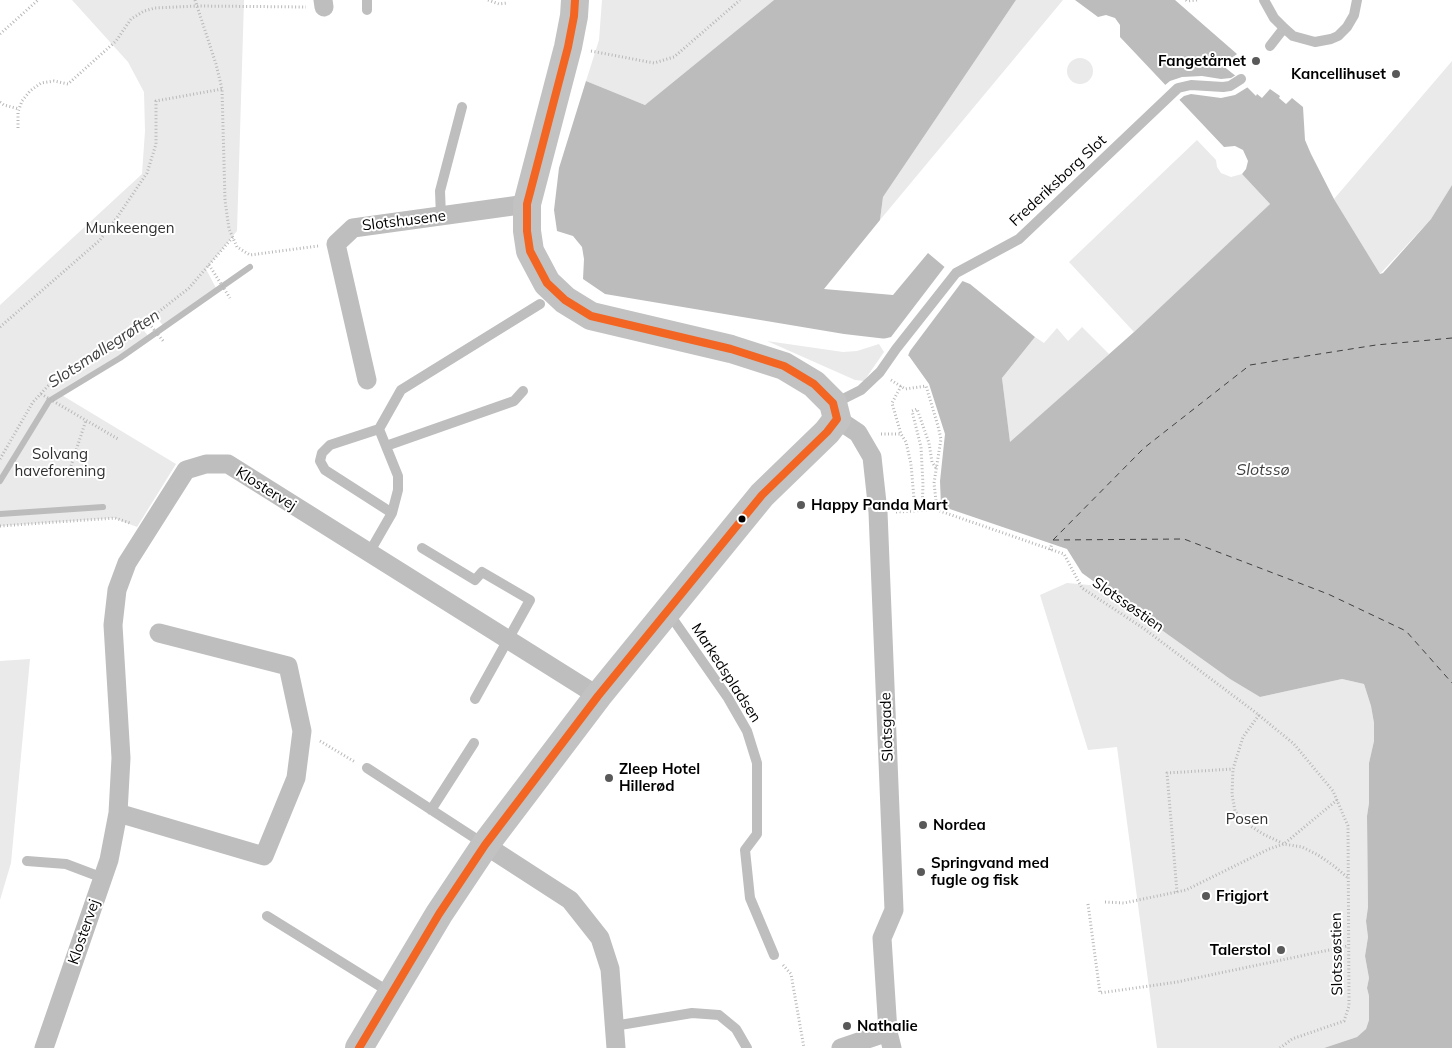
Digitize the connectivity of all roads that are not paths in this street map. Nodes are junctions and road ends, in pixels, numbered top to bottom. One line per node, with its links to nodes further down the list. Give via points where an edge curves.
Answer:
1 (575, 0): 8 (street, Slotsgade, via 568,46)
2 (1264, 0): 4 (lane)
3 (1357, 0): 4 (lane, via 1347,27 1331,39 1323,42 1305,40)
4 (1284, 28): 5 (lane)
5 (1270, 46)
6 (1241, 80): 13 (lane, Frederiksborg Slot, via 1223,87 1184,86 1171,94 1019,239 956,273 880,372 861,390)
7 (462, 107): 9 (lane, via 440,191)
8 (527, 204): 9 (street, Slotshusene); 13 (street, Slotsgade, via 530,251 547,283 565,300 590,316 731,349 784,366 814,384)
9 (441, 217): 11 (street, Slotshusene, via 353,228 336,244)
10 (540, 304): 14 (lane, via 402,390)
11 (367, 380)
12 (523, 391): 15 (lane, via 514,401)
13 (843, 418): 19 (street, via 762,495); 35 (street, Slotsgade, via 872,457 878,512 894,910 882,938)
14 (378, 429): 15 (lane); 16 (lane, via 330,445 322,453 320,461 325,470)
15 (386, 446): 16 (lane, via 398,476)
16 (392, 513): 18 (lane)
17 (422, 548): 21 (lane, via 475,580 482,572 530,600)
18 (369, 553): 21 (street, Klostervej); 27 (street, Klostervej, via 228,464 206,464 186,470 127,563 117,590 112,625 122,758)
19 (668, 611): 22 (street); 32 (lane, Markedspladsen, via 728,698 747,731 757,763 756,834 745,850 750,898)
20 (159, 633): 27 (street, via 288,666 302,731 296,778 264,856)
21 (508, 641): 22 (street, Klostervej); 23 (lane)
22 (598, 696): 28 (street)
23 (475, 699)
24 (474, 742): 26 (lane)
25 (367, 768): 26 (lane)
26 (431, 810): 28 (lane)
27 (118, 814): 30 (street, Klostervej)
28 (485, 845): 33 (street); 34 (street, via 570,900 600,938 610,969)
29 (27, 861): 30 (lane, via 66,864)
30 (103, 878): 36 (street, Klostervej)
31 (267, 916): 33 (lane)
32 (774, 955)
33 (392, 994): 37 (street)
34 (614, 1026): 38 (street); 39 (lane, via 692,1013 719,1015 736,1029)
35 (890, 1040): 40 (street)
36 (44, 1048)
37 (359, 1048)
38 (616, 1048)
39 (746, 1048)
40 (841, 1048)

